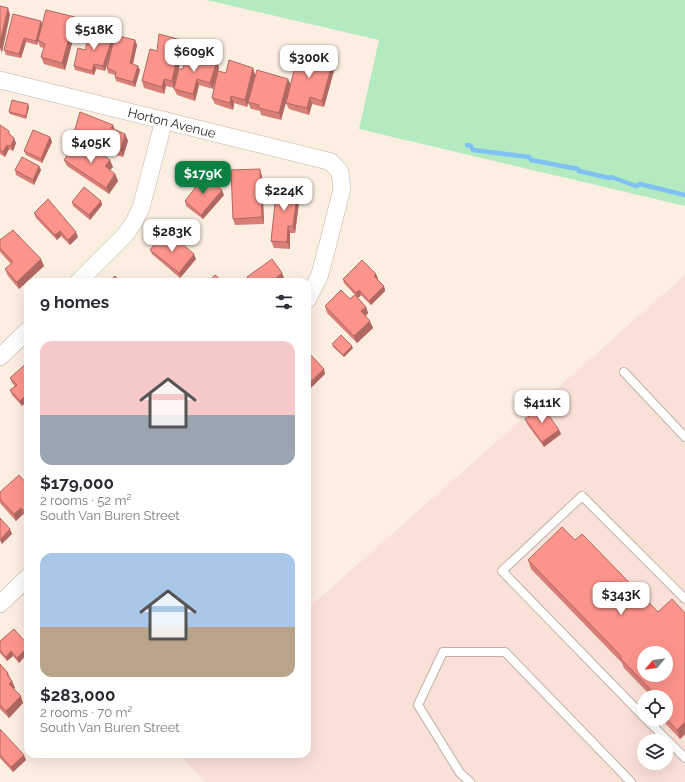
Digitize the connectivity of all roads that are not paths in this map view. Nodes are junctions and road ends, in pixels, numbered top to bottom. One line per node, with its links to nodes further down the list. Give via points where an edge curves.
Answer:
1 (0, 80): 2 (street, Horton Avenue)
2 (164, 120): 3 (street, via 141,208 134,222 125,235); 4 (street, Horton Avenue, via 331,162 340,172 342,189 324,263)
3 (82, 278)
4 (311, 292)
5 (24, 334): 6 (street)
6 (0, 358)
7 (624, 372): 8 (lane)
8 (685, 437)
9 (24, 581): 11 (street)
10 (685, 599): 12 (lane, via 582,496 502,571)
11 (0, 604)
12 (637, 710)
13 (653, 726): 14 (lane)
14 (685, 758)
15 (470, 782): 16 (lane, via 460,773 418,705 443,652 505,652)
16 (631, 782)

